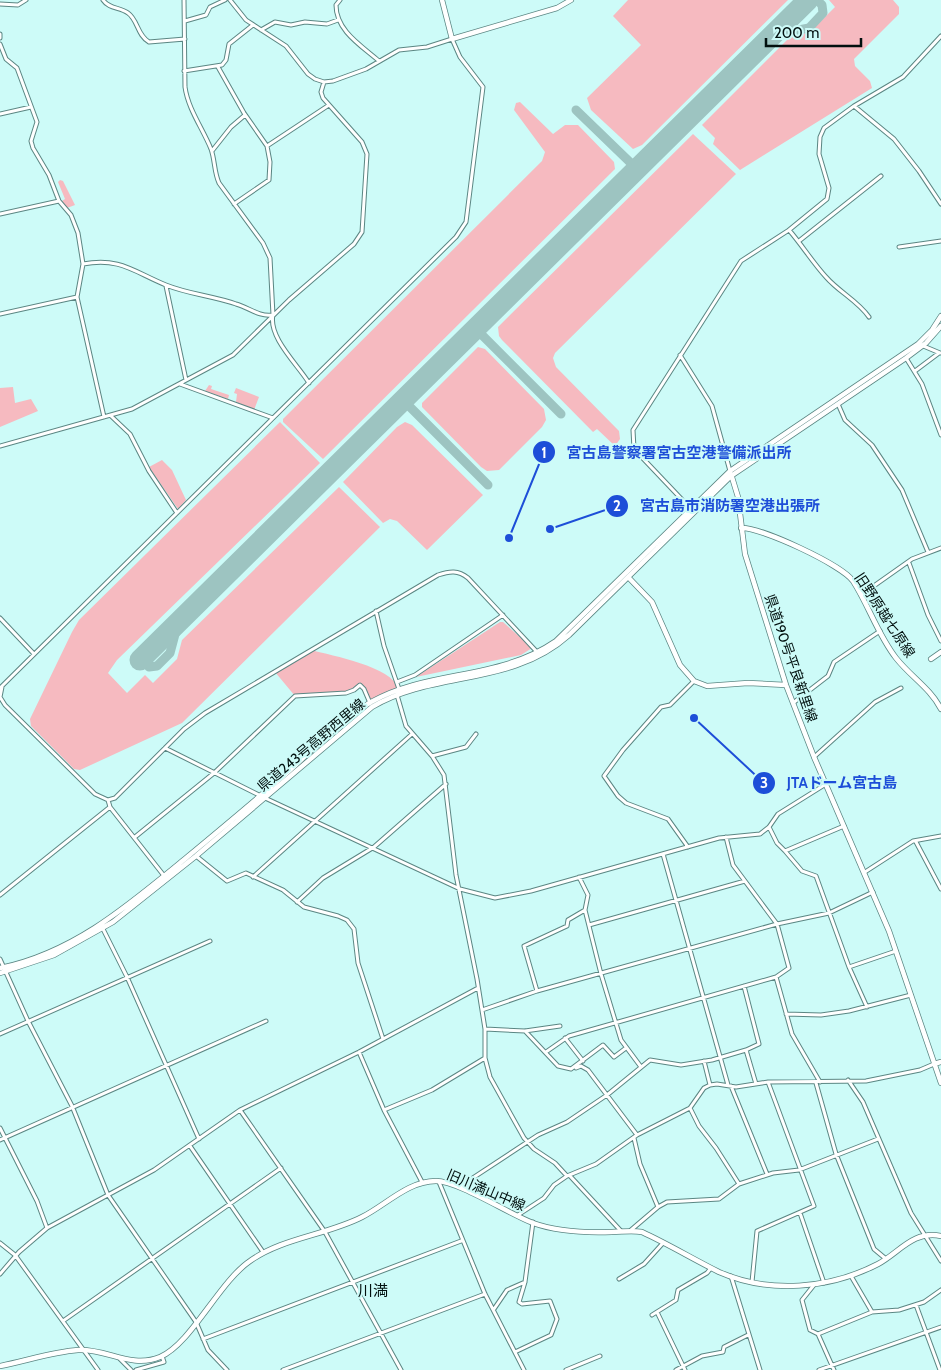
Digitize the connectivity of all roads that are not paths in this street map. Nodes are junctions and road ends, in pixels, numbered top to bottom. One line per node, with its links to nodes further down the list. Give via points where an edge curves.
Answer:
1 (26, 0): 9 (street, via 18,5)
2 (103, 0): 17 (street, via 107,5 128,13 149,42)
3 (184, 0): 11 (street)
4 (225, 0): 11 (street, via 210,7 206,15)
5 (230, 0): 12 (street)
6 (340, 0): 10 (street, via 336,5)
7 (442, 0): 18 (main road)
8 (572, 0): 18 (main road, via 556,8)
9 (0, 4)
10 (338, 20): 13 (street, via 327,24 275,22); 20 (street, via 346,32)
11 (185, 21): 17 (street)
12 (253, 25): 13 (street); 21 (street, via 229,44 226,60)
13 (261, 30): 23 (street, via 286,46 308,74)
14 (0, 34): 16 (street)
15 (941, 36): 25 (street, via 903,77)
16 (0, 38)
17 (184, 39): 22 (street)
18 (452, 40): 20 (street, via 399,50); 54 (street, via 460,58 483,87 466,222 456,237)
19 (0, 44): 26 (street, via 6,59 17,68)
20 (379, 61): 23 (street, via 346,77)
21 (218, 67): 22 (street); 28 (street)
22 (184, 71): 30 (street, via 187,98)
23 (324, 82): 24 (street, via 322,95)
24 (329, 105): 29 (street); 44 (street, via 362,142 367,154 362,232 354,244)
25 (854, 106): 34 (street, via 898,144); 36 (street, via 824,128 820,137 819,154 829,188 827,199)
26 (32, 107): 27 (street); 32 (street, via 37,122 31,143 50,175)
27 (0, 114)
28 (245, 115): 29 (street); 30 (street, via 230,127)
29 (267, 146): 33 (street, via 269,180)
30 (212, 151): 33 (street, via 219,183)
31 (881, 176): 37 (street)
32 (59, 201): 35 (street); 40 (street, via 75,225)
33 (234, 204): 44 (street, via 270,258)
34 (941, 204)
35 (0, 214)
36 (789, 230): 37 (street); 50 (street, via 742,261)
37 (799, 241): 46 (street, via 826,277)
38 (941, 241): 39 (street)
39 (899, 247)
40 (83, 264): 41 (street, via 99,262 127,266); 42 (street)
41 (166, 285): 44 (street); 53 (street)
42 (77, 297): 43 (street); 58 (street)
43 (0, 314)
44 (273, 315): 53 (street, via 240,350); 54 (street, via 277,338)
45 (941, 316): 48 (main road)
46 (869, 317)
47 (941, 326): 48 (main road)
48 (920, 345): 49 (street); 51 (main road); 62 (main road)
49 (940, 353): 52 (street)
50 (680, 354): 62 (street, via 712,406); 63 (street, via 633,430 632,441 641,458)
51 (906, 358): 52 (street); 56 (main road)
52 (915, 371): 60 (street)
53 (186, 380): 55 (street)
54 (309, 383): 59 (street)
55 (179, 384): 57 (street, via 132,409); 59 (street)
56 (838, 404): 62 (main road); 67 (street, via 845,420 872,445 902,490)
57 (111, 416): 58 (street); 64 (street, via 130,434 149,471)
58 (104, 417): 61 (street)
59 (273, 418): 64 (street)
60 (941, 435)
61 (0, 446)
62 (730, 473): 63 (main road, 県道243号高野西里線); 65 (main road, 県道190号平良新里線, via 738,497); 69 (main road, 県道243号高野西里線)
63 (690, 508): 77 (main road, 県道243号高野西里線, via 569,629)
64 (177, 513): 78 (street)
65 (741, 528): 70 (main road, 旧野原越七原線, via 766,532 837,568 852,580); 82 (main road, 県道190号平良新里線, via 746,559)
66 (941, 548): 67 (street)
67 (928, 552): 68 (street)
68 (909, 563): 70 (street); 75 (street)
69 (628, 578): 80 (main road, via 652,602 680,665); 86 (main road, 県道243号高野西里線, via 560,643 533,660 508,670)
70 (860, 595): 74 (main road, 旧野原越七原線)
71 (376, 611): 72 (street, via 450,571 468,578); 81 (street); 92 (street, via 205,713)
72 (503, 615): 77 (street); 81 (street, via 415,675)
73 (0, 618): 78 (street)
74 (880, 631): 88 (street, via 834,662 828,676); 89 (main road, 旧野原越七原線, via 896,659 934,695)
75 (941, 641)
76 (941, 652): 79 (main road)
77 (538, 653): 85 (main road, 県道243号高野西里線, via 506,666)
78 (34, 654): 83 (street)
79 (931, 659)
80 (694, 681): 82 (main road, via 707,686); 108 (street, via 670,705 661,707 604,776 622,800 668,819)
81 (397, 682): 85 (street)
82 (786, 685): 88 (main road, 県道190号平良新里線)
83 (1, 687): 99 (street, via 0,697 4,705 95,794)
84 (901, 688): 94 (street, via 875,702)
85 (399, 689): 86 (street); 87 (main road, 県道243号高野西里線)
86 (398, 695): 90 (street, via 406,726); 98 (main road, 県道243号高野西里線, via 362,714)
87 (370, 703): 95 (street, via 360,685 346,693 295,696); 98 (main road, 県道243号高野西里線)
88 (793, 704): 94 (main road, 県道190号平良新里線)
89 (941, 709)
90 (412, 734): 93 (street); 101 (street)
91 (476, 734): 93 (street, via 466,747)
92 (165, 748): 95 (street); 99 (street, via 115,798)
93 (432, 756): 96 (street, via 442,770)
94 (814, 757): 97 (main road, 県道190号平良新里線)
95 (214, 773): 98 (street); 105 (street)
96 (446, 784): 109 (street); 118 (street, via 451,842)
97 (826, 784): 102 (main road, 県道190号平良新里線); 103 (street, via 778,814)
98 (263, 797): 101 (street); 112 (main road, 県道243号高野西里線); 116 (main road, 県道243号高野西里線)
99 (108, 800): 100 (street)
100 (110, 807): 105 (street); 121 (street)
101 (317, 821): 109 (street); 114 (street)
102 (844, 826): 110 (street); 113 (main road, 県道190号平良新里線)
103 (769, 827): 106 (street, via 760,834); 110 (street, via 777,844)
104 (941, 836): 107 (street)
105 (135, 837): 116 (street)
106 (726, 837): 108 (street); 117 (street, via 733,865)
107 (916, 842): 113 (street); 119 (street)
108 (688, 847): 111 (street)
109 (374, 848): 118 (street); 123 (street, via 323,878)
110 (785, 851): 125 (street, via 802,871 816,876)
111 (663, 854): 115 (street); 122 (street)
112 (196, 856): 114 (street, via 227,881 246,873); 116 (main road, 県道243号高野西里線)
113 (865, 872): 120 (main road, 県道190号平良新里線)
114 (254, 877): 123 (street, via 282,890)
115 (579, 877): 118 (street, via 506,897 485,897); 124 (street, via 588,895)
116 (166, 878): 128 (main road, 県道243号高野西里線); 134 (main road, 県道243号高野西里線, via 84,935 51,952)
117 (746, 881): 122 (street); 126 (street)
118 (460, 889): 140 (street)
119 (941, 889)
120 (873, 892): 125 (street); 131 (main road, 県道190号平良新里線)
121 (0, 895)
122 (676, 901): 127 (street); 130 (street)
123 (297, 902): 155 (street, via 338,916 354,929 358,964)
124 (584, 910): 127 (street); 141 (street, via 568,920 567,926 524,946)
125 (829, 913): 126 (street); 133 (street)
126 (777, 924): 130 (street); 138 (street, via 789,968)
127 (589, 925): 136 (street)
128 (103, 929): 134 (main road, 県道243号高野西里線, via 54,955); 137 (street)
129 (210, 941): 137 (street)
130 (690, 948): 136 (street); 143 (street)
131 (896, 951): 133 (street); 142 (main road, 県道190号平良新里線)
132 (0, 959): 134 (street)
133 (849, 966): 144 (street)
134 (4, 969): 135 (main road, 県道243号高野西里線); 147 (street)
135 (0, 973)
136 (601, 974): 141 (street); 149 (street)
137 (127, 977): 147 (street); 165 (street)
138 (776, 977): 139 (street); 146 (street)
139 (744, 986): 143 (street); 157 (street, via 759,1044)
140 (478, 988): 145 (street); 155 (street)
141 (537, 991): 145 (street)
142 (911, 995): 144 (street); 166 (main road, 県道190号平良新里線)
143 (704, 998): 149 (street); 160 (street)
144 (867, 1006): 146 (street, via 821,1015)
145 (482, 1010): 151 (street)
146 (786, 1014): 171 (street, via 792,1034)
147 (28, 1021): 153 (street); 177 (street)
148 (266, 1021): 165 (street)
149 (616, 1022): 154 (street); 156 (street)
150 (560, 1026): 152 (street)
151 (485, 1029): 152 (street); 161 (street)
152 (525, 1031): 159 (street)
153 (0, 1034)
154 (565, 1038): 159 (street); 162 (street)
155 (383, 1039): 158 (street)
156 (626, 1048): 162 (street, via 614,1057 603,1045); 167 (street)
157 (746, 1050): 160 (street); 173 (street)
158 (358, 1052): 179 (street); 180 (street)
159 (546, 1052): 168 (street, via 558,1066)
160 (721, 1057): 163 (street); 175 (street)
161 (485, 1058): 180 (street, via 432,1090); 186 (street, via 490,1077)
162 (583, 1061): 168 (street)
163 (704, 1061): 167 (street, via 671,1065 650,1060); 174 (street)
164 (941, 1062): 166 (main road)
165 (167, 1064): 177 (street); 183 (street)
166 (934, 1064): 169 (street, via 879,1079); 172 (main road, 県道190号平良新里線)
167 (641, 1067): 176 (street)
168 (571, 1069): 176 (street, via 581,1066 588,1070)
169 (847, 1079): 171 (street); 185 (street, via 863,1102)
170 (768, 1082): 171 (street); 173 (street); 190 (street)
171 (818, 1082): 188 (street)
172 (941, 1083)
173 (756, 1084): 175 (street)
174 (710, 1085): 175 (street); 178 (street, via 704,1088)
175 (730, 1085): 191 (street)
176 (607, 1095): 182 (street); 186 (street, via 567,1122)
177 (72, 1106): 184 (street); 197 (street)
178 (690, 1108): 182 (street); 195 (street)
179 (240, 1110): 183 (street); 189 (street)
180 (384, 1110): 194 (street)
181 (0, 1128): 184 (street)
182 (636, 1136): 192 (street, via 609,1157); 199 (street, via 640,1164)
183 (199, 1138): 187 (street)
184 (2, 1139): 203 (street, via 37,1201)
185 (878, 1139): 188 (street); 207 (street)
186 (527, 1143): 192 (street); 196 (street)
187 (190, 1146): 197 (street); 198 (street)
188 (836, 1154): 190 (street); 215 (street, via 874,1249)
189 (281, 1168): 198 (street); 206 (street)
190 (799, 1170): 191 (street); 200 (street, via 814,1206)
191 (767, 1174): 195 (street)
192 (568, 1176): 201 (street); 205 (street)
193 (439, 1181): 194 (main road, 旧川満山中線); 196 (main road, 旧川満山中線); 209 (street)
194 (422, 1182): 206 (main road, 旧川満山中線, via 361,1218)
195 (739, 1184): 199 (street, via 719,1200 682,1200)
196 (458, 1187): 201 (main road, 旧川満山中線)
197 (108, 1195): 203 (street); 214 (street)
198 (230, 1204): 212 (street); 214 (street)
199 (658, 1207): 204 (street)
200 (800, 1213): 224 (street, via 757,1231); 225 (street)
201 (518, 1216): 202 (main road, 旧川満山中線)
202 (532, 1222): 205 (main road, 旧川満山中線, via 571,1232); 223 (street)
203 (47, 1228): 213 (street)
204 (631, 1230): 205 (main road, 旧川満山中線); 210 (main road, 旧川満山中線)
205 (621, 1231)
206 (326, 1232): 212 (main road, 旧川満山中線); 222 (street)
207 (925, 1236): 208 (main road, 旧川満山中線); 215 (main road, 旧川満山中線, via 908,1242); 216 (street)
208 (941, 1236)
209 (461, 1241): 222 (street); 228 (street)
210 (664, 1242): 217 (main road, 旧川満山中線); 221 (street, via 644,1264)
211 (0, 1243): 213 (street)
212 (263, 1252): 235 (main road, 旧川満山中線, via 237,1272)
213 (15, 1255): 218 (street); 234 (street)
214 (151, 1258): 234 (street); 235 (street)
215 (886, 1259): 220 (main road, 旧川満山中線)
216 (941, 1261)
217 (711, 1268): 219 (main road, 旧川満山中線); 231 (street, via 678,1290 676,1300)
218 (0, 1274)
219 (730, 1276): 224 (main road, 旧川満山中線); 240 (street)
220 (851, 1276): 225 (main road, 旧川満山中線); 232 (street)
221 (619, 1279)
222 (354, 1282): 238 (street); 241 (street)
223 (525, 1282): 230 (street, via 507,1290); 243 (street, via 519,1302 550,1301 557,1319 551,1335)
224 (752, 1282): 226 (main road, 旧川満山中線)
225 (824, 1283): 226 (main road, 旧川満山中線)
226 (814, 1285): 239 (street, via 802,1300 810,1330)
227 (941, 1290): 229 (street)
228 (485, 1294): 230 (street); 238 (street)
229 (916, 1305): 232 (street); 237 (street)
230 (494, 1309): 243 (street)
231 (657, 1312): 233 (street); 249 (street)
232 (872, 1312): 239 (street)
233 (652, 1315)
234 (62, 1321): 242 (street)
235 (196, 1322): 241 (street); 244 (main road, 旧川満山中線)
236 (941, 1326): 237 (street)
237 (927, 1332): 247 (street); 262 (street)
238 (381, 1333): 254 (street); 255 (street)
239 (818, 1334): 247 (street)
240 (748, 1335): 249 (street, via 724,1347 723,1352 702,1356); 259 (street)
241 (202, 1339): 253 (street)
242 (85, 1350): 246 (main road); 248 (main road); 250 (street)
243 (515, 1352): 256 (street)
244 (162, 1356): 246 (main road, via 151,1360); 252 (street, via 164,1362)
245 (600, 1356): 257 (street)
246 (120, 1359): 251 (street)
247 (832, 1365): 260 (street); 261 (street)
248 (0, 1366)
249 (684, 1368): 258 (street)
250 (98, 1370)
251 (131, 1370)
252 (136, 1370)
253 (227, 1370)
254 (283, 1370)
255 (401, 1370)
256 (524, 1370)
257 (566, 1370)
258 (676, 1370)
259 (760, 1370)
260 (819, 1370)
261 (834, 1370)
262 (940, 1370)

